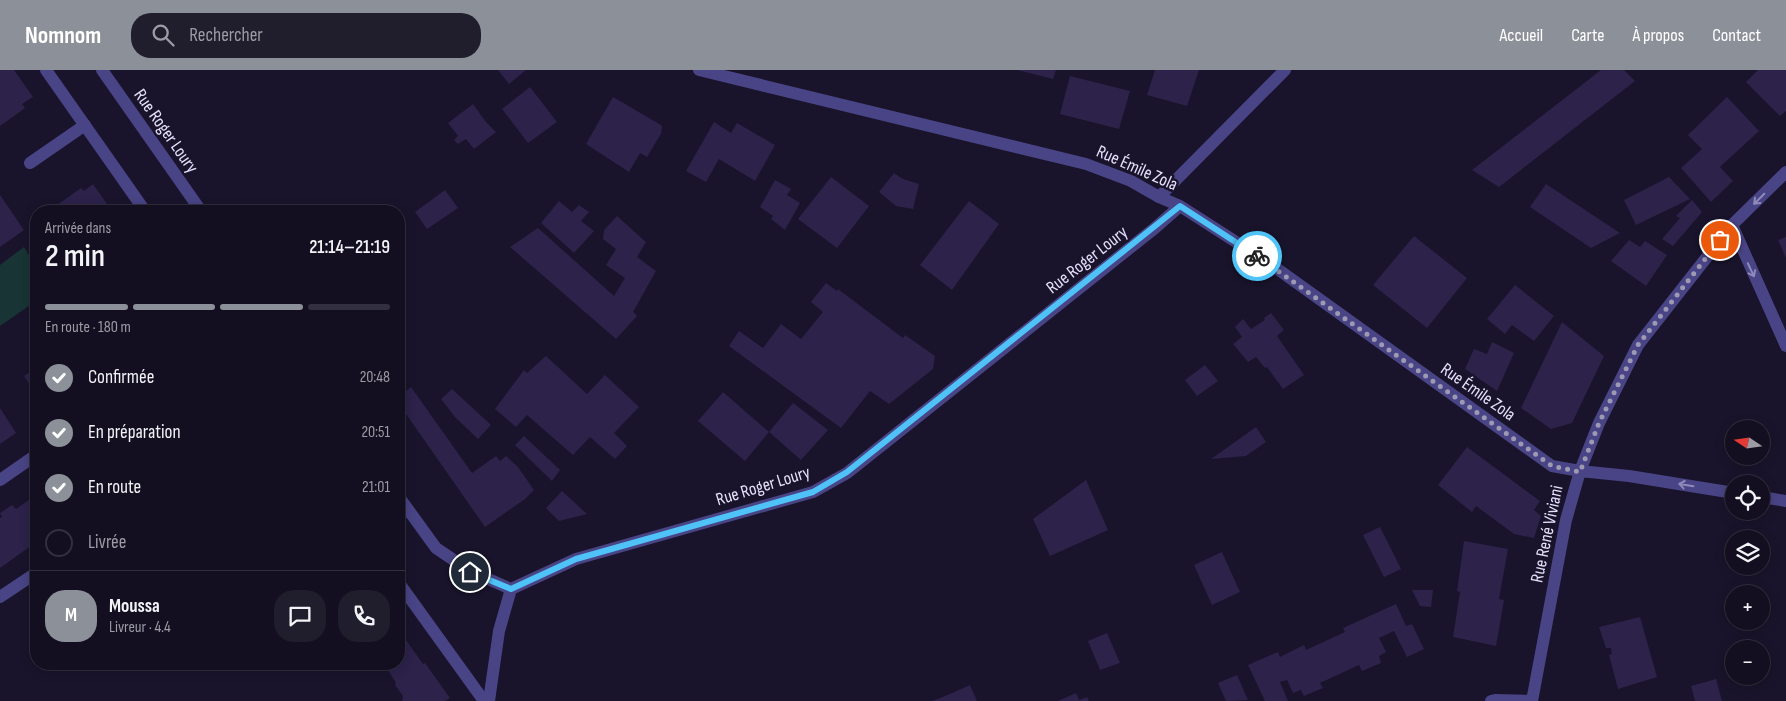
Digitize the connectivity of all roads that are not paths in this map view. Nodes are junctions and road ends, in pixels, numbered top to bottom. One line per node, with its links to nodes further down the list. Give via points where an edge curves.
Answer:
1 (46, 70): 5 (street)
2 (102, 70): 10 (street, Rue Roger Loury)
3 (699, 70): 8 (street, Rue Émile Zola, via 1086,164 1131,181)
4 (1285, 70): 8 (street)
5 (85, 125): 6 (street); 9 (street)
6 (30, 163)
7 (1786, 172): 12 (street, Rue René Viviani, one-way to 12)
8 (1159, 197): 11 (street, Rue Émile Zola)
9 (141, 205)
10 (197, 205)
11 (1180, 206): 15 (street, Rue Émile Zola, via 1272,265 1552,466); 22 (street, Rue Roger Loury, via 847,472 813,492 576,559)
12 (1732, 225): 13 (street, one-way to 13); 15 (street, Rue René Viviani, via 1638,345 1599,423)
13 (1786, 346)
14 (30, 459): 16 (street)
15 (1580, 472): 17 (street, Rue Émile Zola, one-way to 15); 28 (street, Rue René Viviani, via 1566,520)
16 (0, 480)
17 (1725, 491)
18 (1770, 498): 19 (street)
19 (1786, 501)
20 (405, 515): 22 (street, via 436,548 470,572)
21 (30, 577): 24 (street)
22 (511, 589): 26 (street, via 500,631)
23 (405, 591): 25 (street)
24 (0, 597)
25 (484, 701)
26 (489, 701)
27 (1491, 701): 28 (street)
28 (1532, 701)

